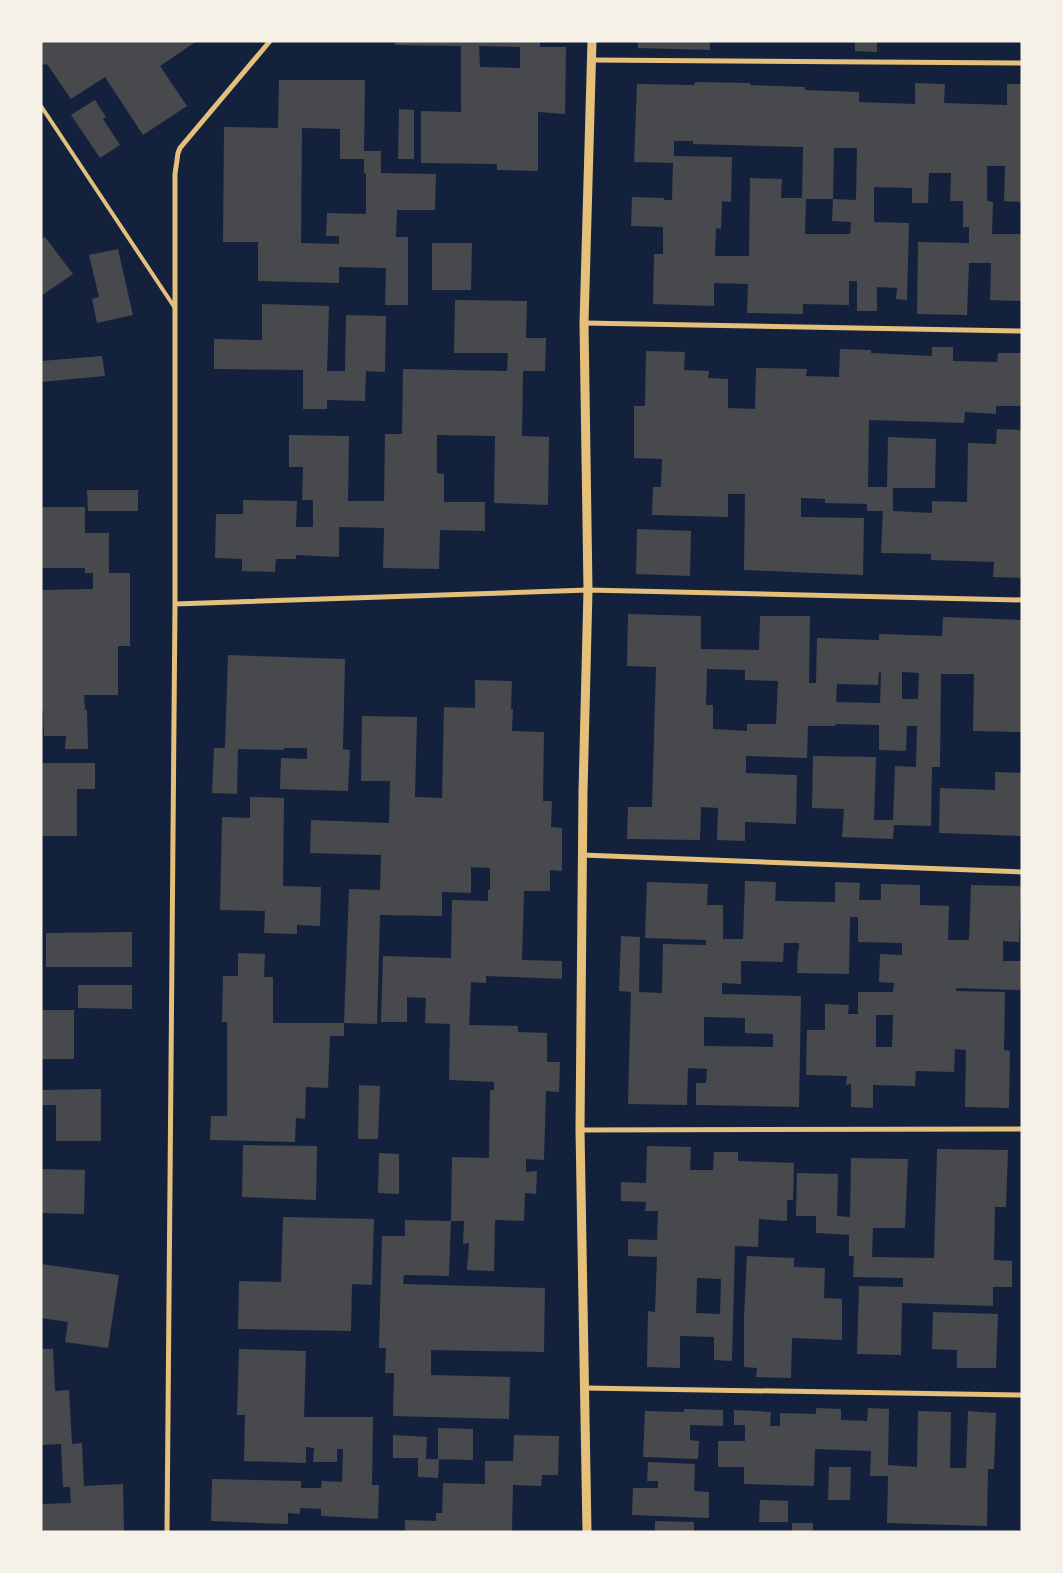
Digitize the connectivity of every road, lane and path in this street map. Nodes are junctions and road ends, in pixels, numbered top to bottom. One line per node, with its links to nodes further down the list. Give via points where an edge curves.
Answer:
1 (270, 41): 6 (street, via 178,153 175,174)
2 (592, 41): 3 (street)
3 (592, 60): 4 (street); 7 (street)
4 (1022, 63)
5 (41, 106): 6 (lane)
6 (175, 308): 11 (street)
7 (584, 323): 8 (street); 9 (street)
8 (1022, 330)
9 (588, 590): 10 (street); 11 (street); 12 (street)
10 (1022, 600)
11 (175, 604): 18 (street)
12 (582, 855): 13 (street); 14 (street)
13 (1022, 872)
14 (580, 1130): 15 (street); 16 (street)
15 (1022, 1130)
16 (584, 1388): 17 (street); 19 (street)
17 (1022, 1395)
18 (167, 1532)
19 (587, 1532)

